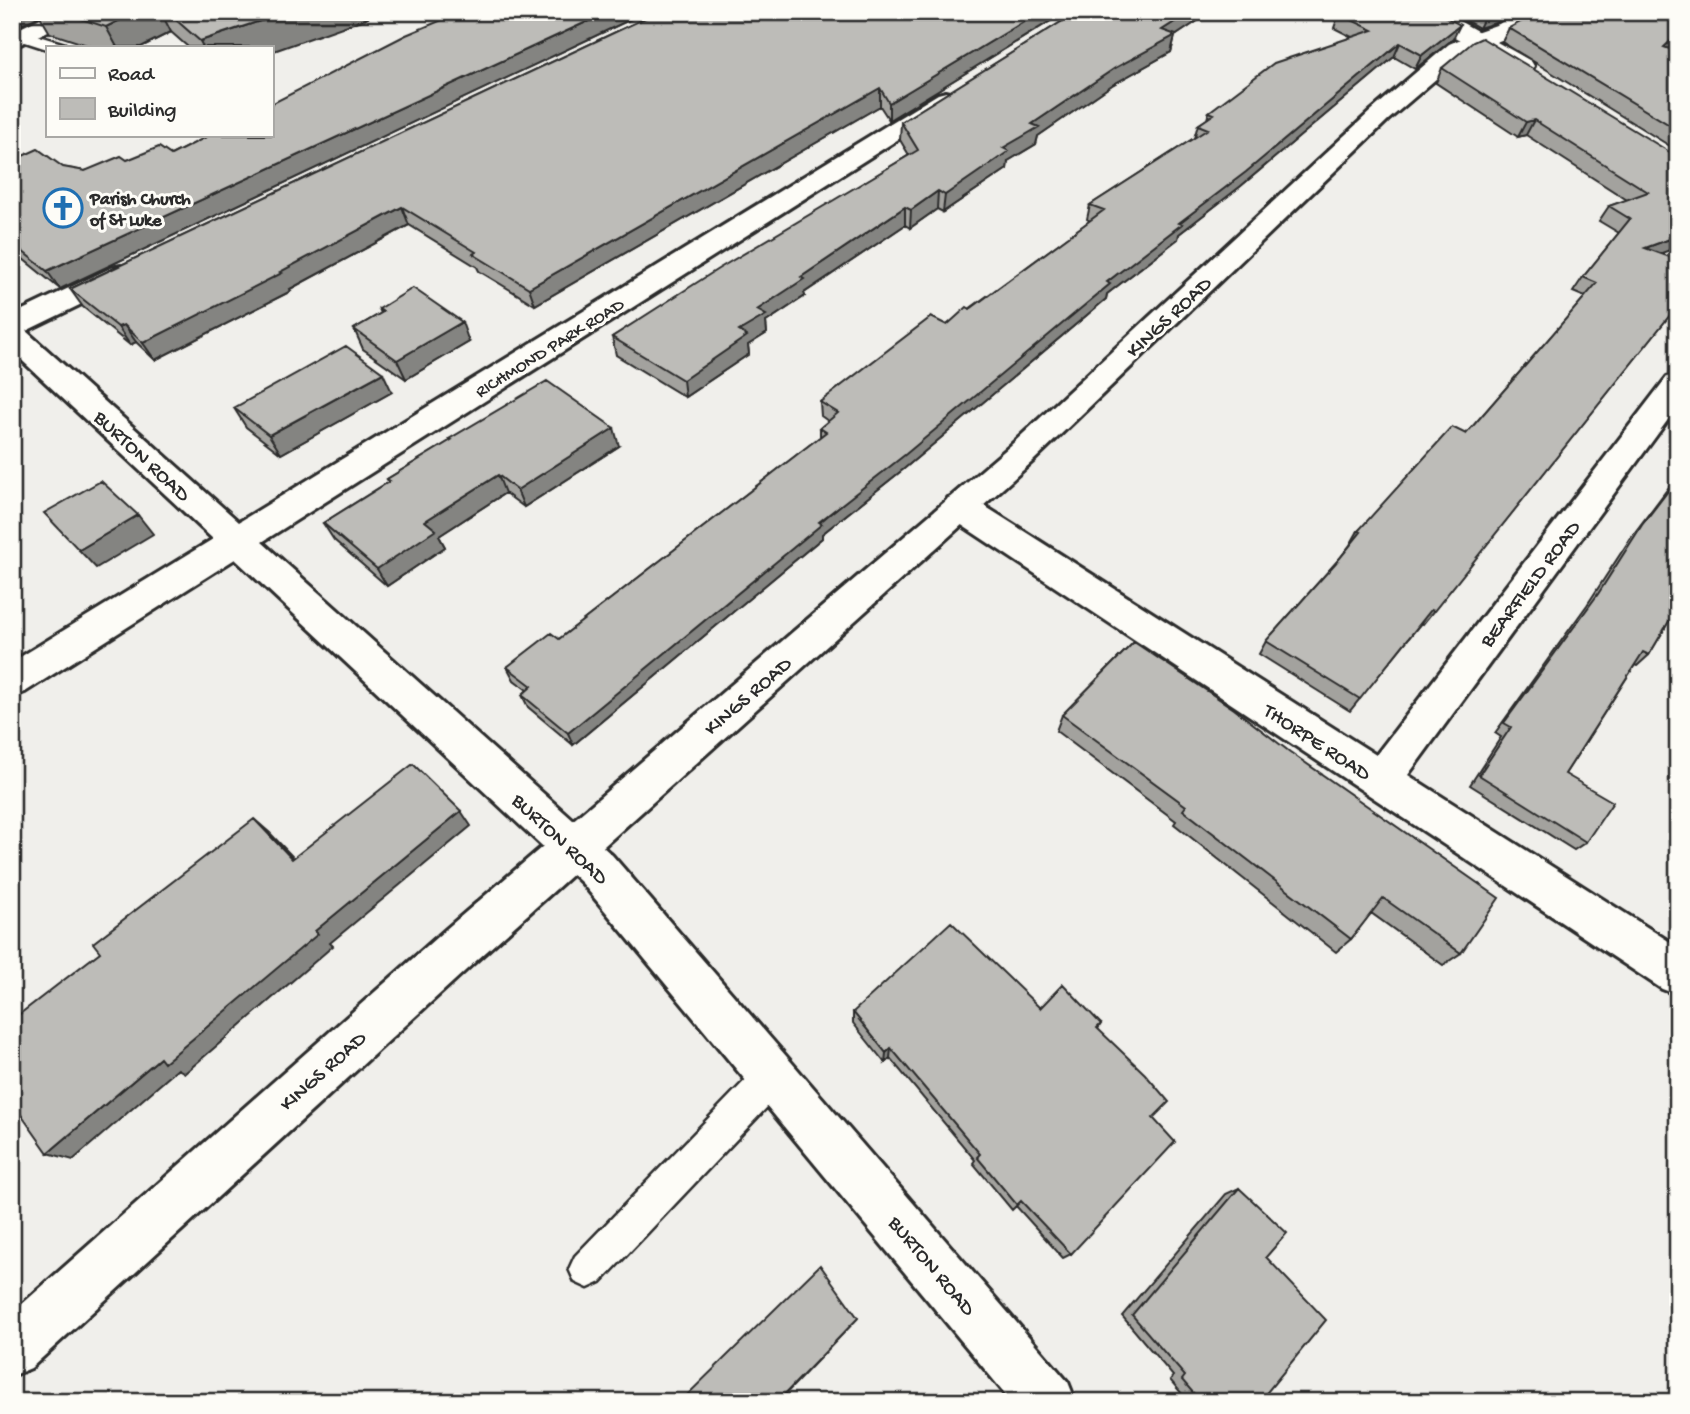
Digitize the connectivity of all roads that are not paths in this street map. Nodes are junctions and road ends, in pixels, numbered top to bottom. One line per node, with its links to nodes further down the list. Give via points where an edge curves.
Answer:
1 (70, 12): 4 (street)
2 (1427, 12): 5 (street)
3 (1532, 12): 5 (street, KINGS ROAD, via 1507,29)
4 (17, 38): 6 (lane)
5 (1478, 39): 7 (street); 13 (street, KINGS ROAD, via 1457,49 1380,116)
6 (54, 46)
7 (1542, 78)
8 (973, 82): 14 (street, RICHMOND PARK ROAD)
9 (140, 265): 10 (street)
10 (12, 326)
11 (12, 334): 14 (street, BURTON ROAD)
12 (1678, 384): 16 (street, BEARFIELD ROAD)
13 (960, 507): 16 (street, THORPE ROAD); 17 (street, KINGS ROAD)
14 (238, 542): 15 (street, RICHMOND PARK ROAD); 17 (street, BURTON ROAD)
15 (12, 681)
16 (1380, 781): 18 (street, THORPE ROAD)
17 (573, 849): 19 (street, BURTON ROAD, via 597,869); 21 (street, KINGS ROAD)
18 (1678, 973)
19 (774, 1074): 20 (lane); 22 (street, BURTON ROAD)
20 (588, 1269)
21 (12, 1349)
22 (1048, 1402)

